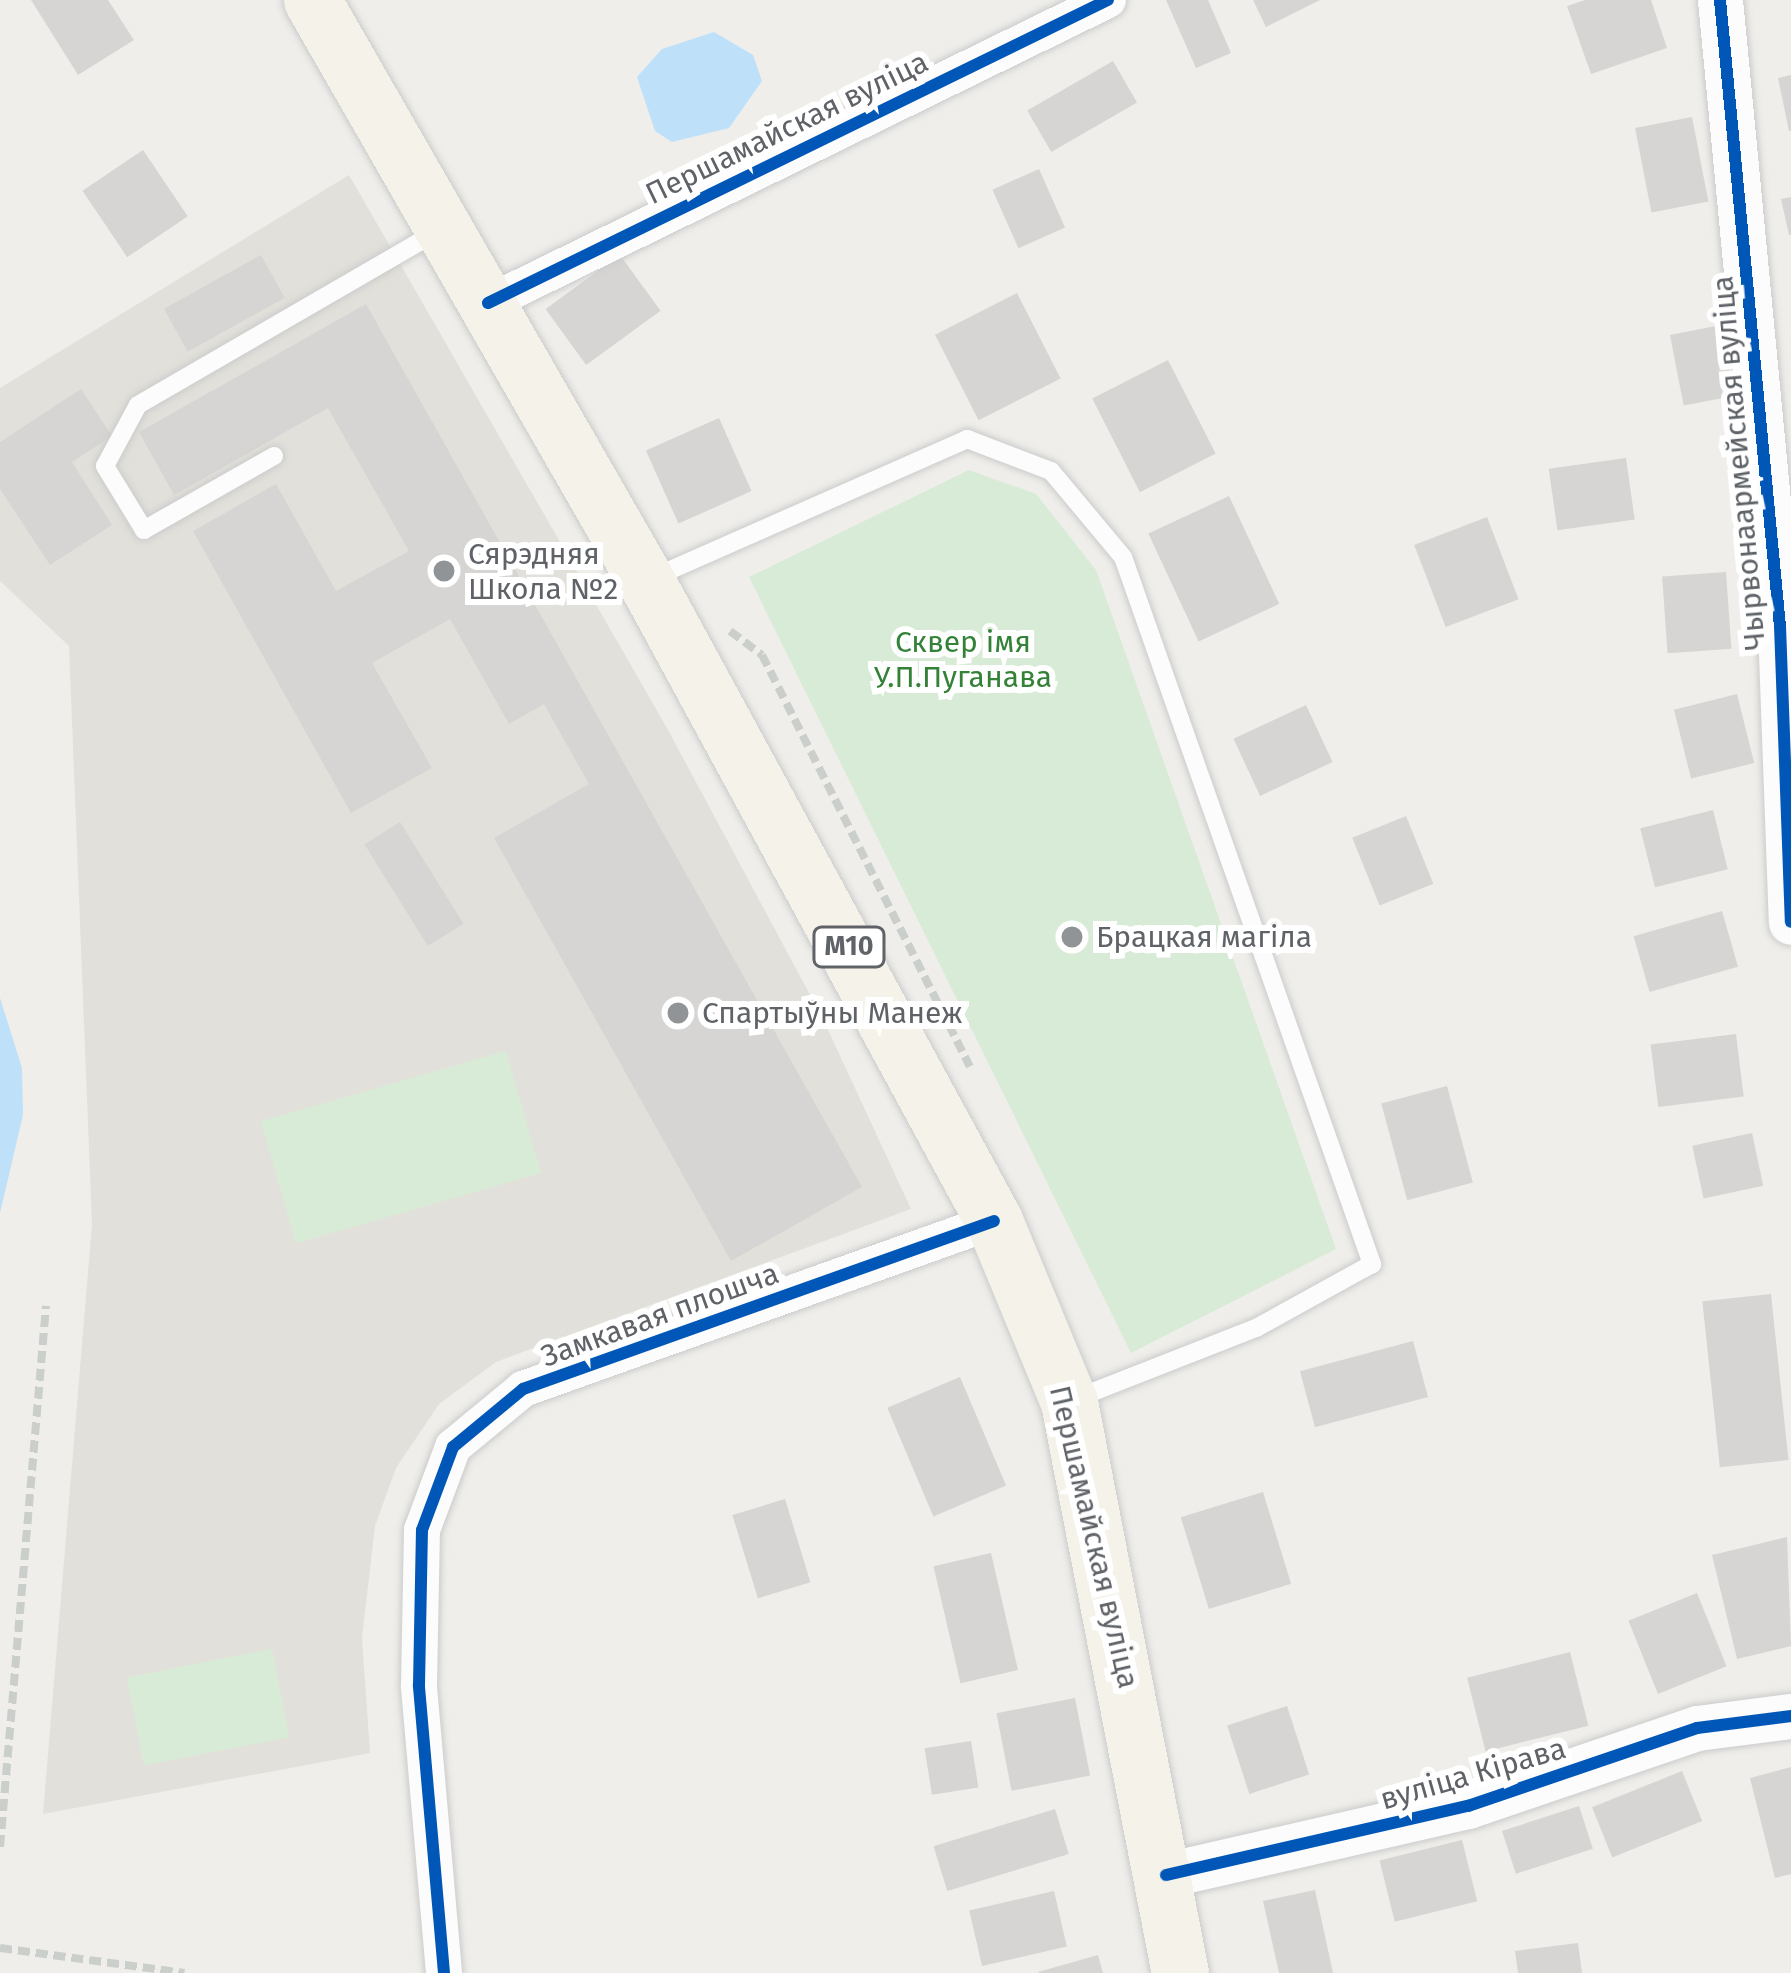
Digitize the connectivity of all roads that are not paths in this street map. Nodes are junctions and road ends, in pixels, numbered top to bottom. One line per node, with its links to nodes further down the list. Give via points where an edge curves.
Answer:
1 (312, 0): 4 (main road, Першамайская вуліца / М10)
2 (1108, 0): 5 (street, Першамайская вуліца)
3 (1720, 0): 8 (street, Чырвонаармейская вуліца, via 1780,626)
4 (444, 227): 5 (main road, Першамайская вуліца / М10); 6 (lane, via 138,405 106,466 144,530)
5 (488, 303): 7 (main road, Першамайская вуліца / М10)
6 (274, 456)
7 (646, 581): 9 (main road, Першамайская вуліца / М10); 10 (lane, via 968,440 1052,471 1123,557 1372,1264 1256,1328)
8 (1791, 922)
9 (994, 1220): 10 (main road, Першамайская вуліца / М10); 13 (street, Замкавая плошча, via 523,1389 453,1448 422,1530 420,1640)
10 (1069, 1402): 12 (main road, Першамайская вуліца / М10)
11 (1791, 1716): 12 (street, вуліца Кірава, via 1697,1728 1468,1806)
12 (1166, 1875): 14 (main road, Першамайская вуліца / М10)
13 (445, 1973)
14 (1180, 1973)

